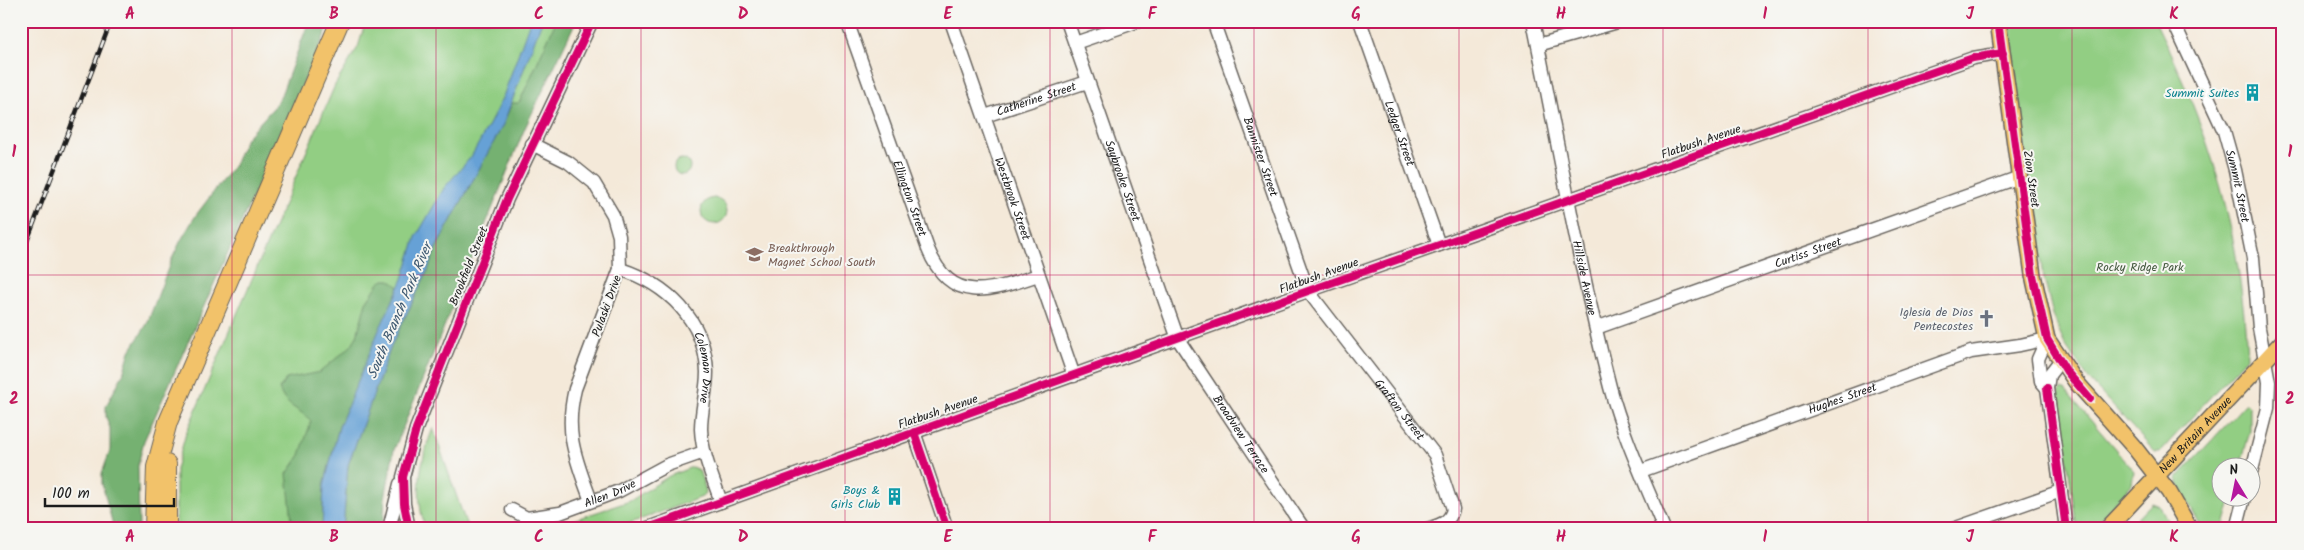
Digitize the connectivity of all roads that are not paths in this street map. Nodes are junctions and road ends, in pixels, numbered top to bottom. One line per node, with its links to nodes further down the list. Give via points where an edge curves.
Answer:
1 (340, 21): 45 (highway, via 168,422 156,468)
2 (350, 21): 46 (highway, via 177,424 168,463)
3 (592, 21): 19 (street, Brookfield Street)
4 (847, 21): 24 (street, Ellington Street, via 938,270 947,281 968,289 1006,286)
5 (951, 21): 18 (street, Westbrook Street)
6 (1067, 21): 14 (street, Saybrooke Street)
7 (1139, 21): 14 (street)
8 (1213, 21): 25 (street, Bannister Street)
9 (1360, 21): 22 (street, Ledger Street)
10 (1533, 21): 15 (street, Hillside Avenue)
11 (1621, 21): 15 (street)
12 (1998, 21): 16 (main road, Zion Street)
13 (2173, 21): 30 (street, Summit Street, via 2224,131 2235,170 2253,258 2259,328)
14 (1075, 43): 17 (street, Saybrooke Street)
15 (1538, 45): 21 (street, Hillside Avenue)
16 (2003, 53): 20 (main road, Zion Street); 21 (street, Flatbush Avenue, via 1973,58)
17 (1087, 82): 18 (street, Catherine Street); 27 (street, Saybrooke Street)
18 (985, 116): 24 (street, Westbrook Street)
19 (532, 144): 23 (street, Pulaski Drive, via 568,162 594,183 613,215 619,236); 39 (street, Brookfield Street, via 424,406)
20 (2020, 177): 26 (street, Curtiss Street); 28 (main road, Zion Street, via 2033,275)
21 (1570, 200): 22 (street, Flatbush Avenue); 26 (street, Hillside Avenue)
22 (1439, 245): 25 (street, Flatbush Avenue)
23 (620, 269): 35 (street, Coleman Drive, via 659,286 678,302 701,340 707,373 702,413); 41 (street, Pulaski Drive, via 571,406 570,436)
24 (1038, 275): 32 (street, Westbrook Street)
25 (1308, 291): 27 (street, Flatbush Avenue); 52 (street, Grafton Street, via 1435,455 1453,509 1447,521)
26 (1596, 328): 37 (street, Hillside Avenue, via 1616,407)
27 (1178, 339): 32 (street, Flatbush Avenue); 51 (street, Broadview Terrace)
28 (2046, 339): 31 (main road); 33 (street, Zion Street, via 2038,359 2041,381); 37 (street, Hughes Street, via 1971,352)
29 (2283, 341): 30 (main road, New Britain Avenue)
30 (2266, 359): 36 (street, Summit Street, via 2268,408); 38 (main road, New Britain Avenue)
31 (2060, 361): 33 (street, via 2050,374); 38 (main road)
32 (1074, 376): 34 (street, Flatbush Avenue)
33 (2047, 388): 40 (street, Zion Street)
34 (914, 432): 42 (street, Flatbush Avenue); 50 (street)
35 (704, 452): 41 (street, Allen Drive, via 667,465 619,491); 42 (street, Coleman Drive)
36 (2255, 458)
37 (1641, 471): 53 (street, Hillside Avenue)
38 (2157, 476): 56 (main road, New Britain Avenue); 57 (main road)
39 (402, 477): 47 (street); 48 (street, Brookfield Street)
40 (2060, 491): 54 (street); 55 (street, Zion Street)
41 (591, 501): 44 (street, Allen Drive, via 535,518 527,518)
42 (721, 502): 49 (street, Flatbush Avenue)
43 (2241, 508): 58 (street)
44 (512, 510)
45 (154, 529)
46 (167, 529)
47 (389, 529)
48 (409, 529)
49 (645, 529)
50 (948, 529)
51 (1304, 529)
52 (1427, 529)
53 (1664, 529)
54 (1953, 529)
55 (2066, 529)
56 (2107, 529)
57 (2190, 529)
58 (2236, 529)

